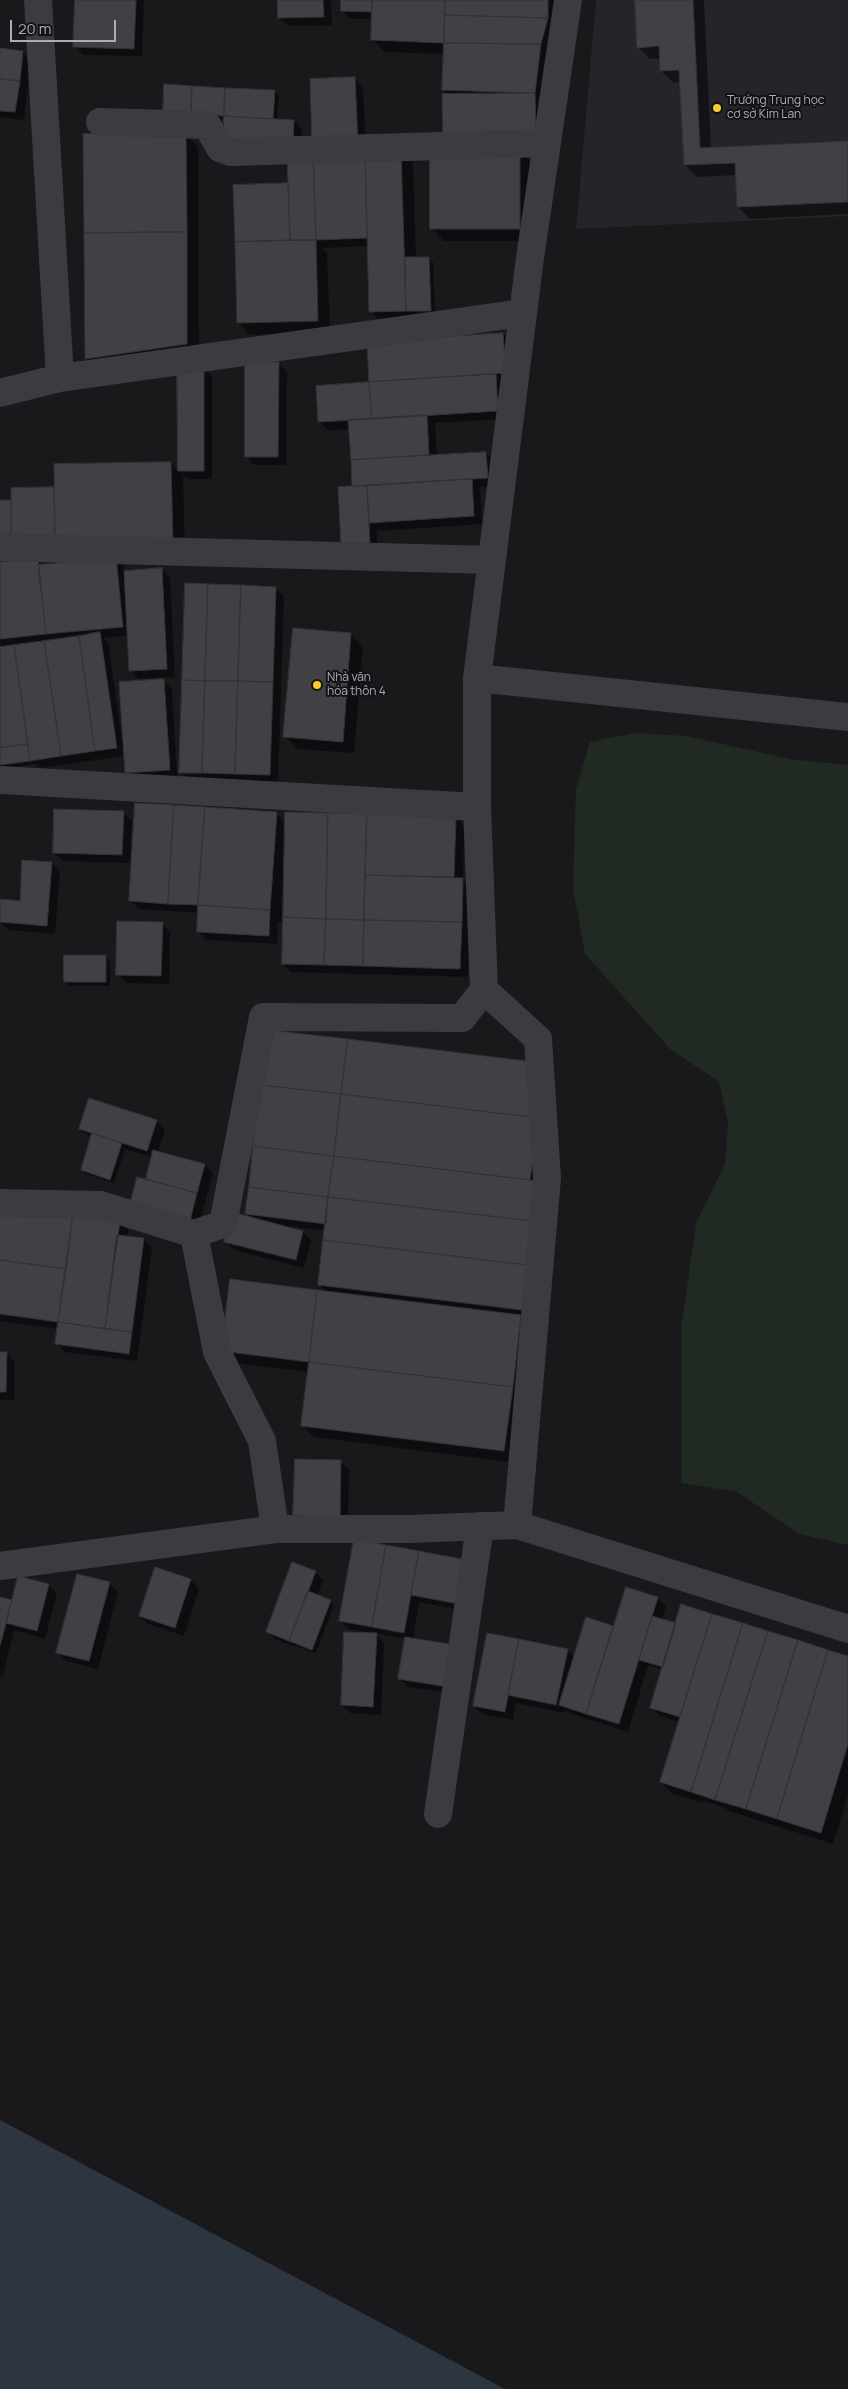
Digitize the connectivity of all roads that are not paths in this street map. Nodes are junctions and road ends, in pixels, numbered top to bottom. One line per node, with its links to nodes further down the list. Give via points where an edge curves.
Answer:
1 (38, 0): 6 (street)
2 (568, 0): 4 (street)
3 (100, 122): 4 (street, via 206,125 220,148 231,152)
4 (546, 143): 5 (street)
5 (522, 314): 6 (street); 9 (street)
6 (60, 378): 7 (street)
7 (0, 393)
8 (0, 547): 9 (street)
9 (492, 560): 10 (street)
10 (477, 678): 11 (street); 13 (street)
11 (848, 717)
12 (0, 780): 13 (street)
13 (477, 807): 14 (street)
14 (484, 990): 16 (street, via 462,1018 263,1017 223,1224); 17 (street, via 538,1039 546,1178)
15 (0, 1204): 16 (street, via 101,1205)
16 (194, 1234): 19 (street, via 217,1352 262,1441)
17 (517, 1525): 18 (street); 21 (street)
18 (480, 1526): 19 (street); 22 (street)
19 (274, 1529): 20 (street)
20 (0, 1566)
21 (848, 1629)
22 (438, 1814)

